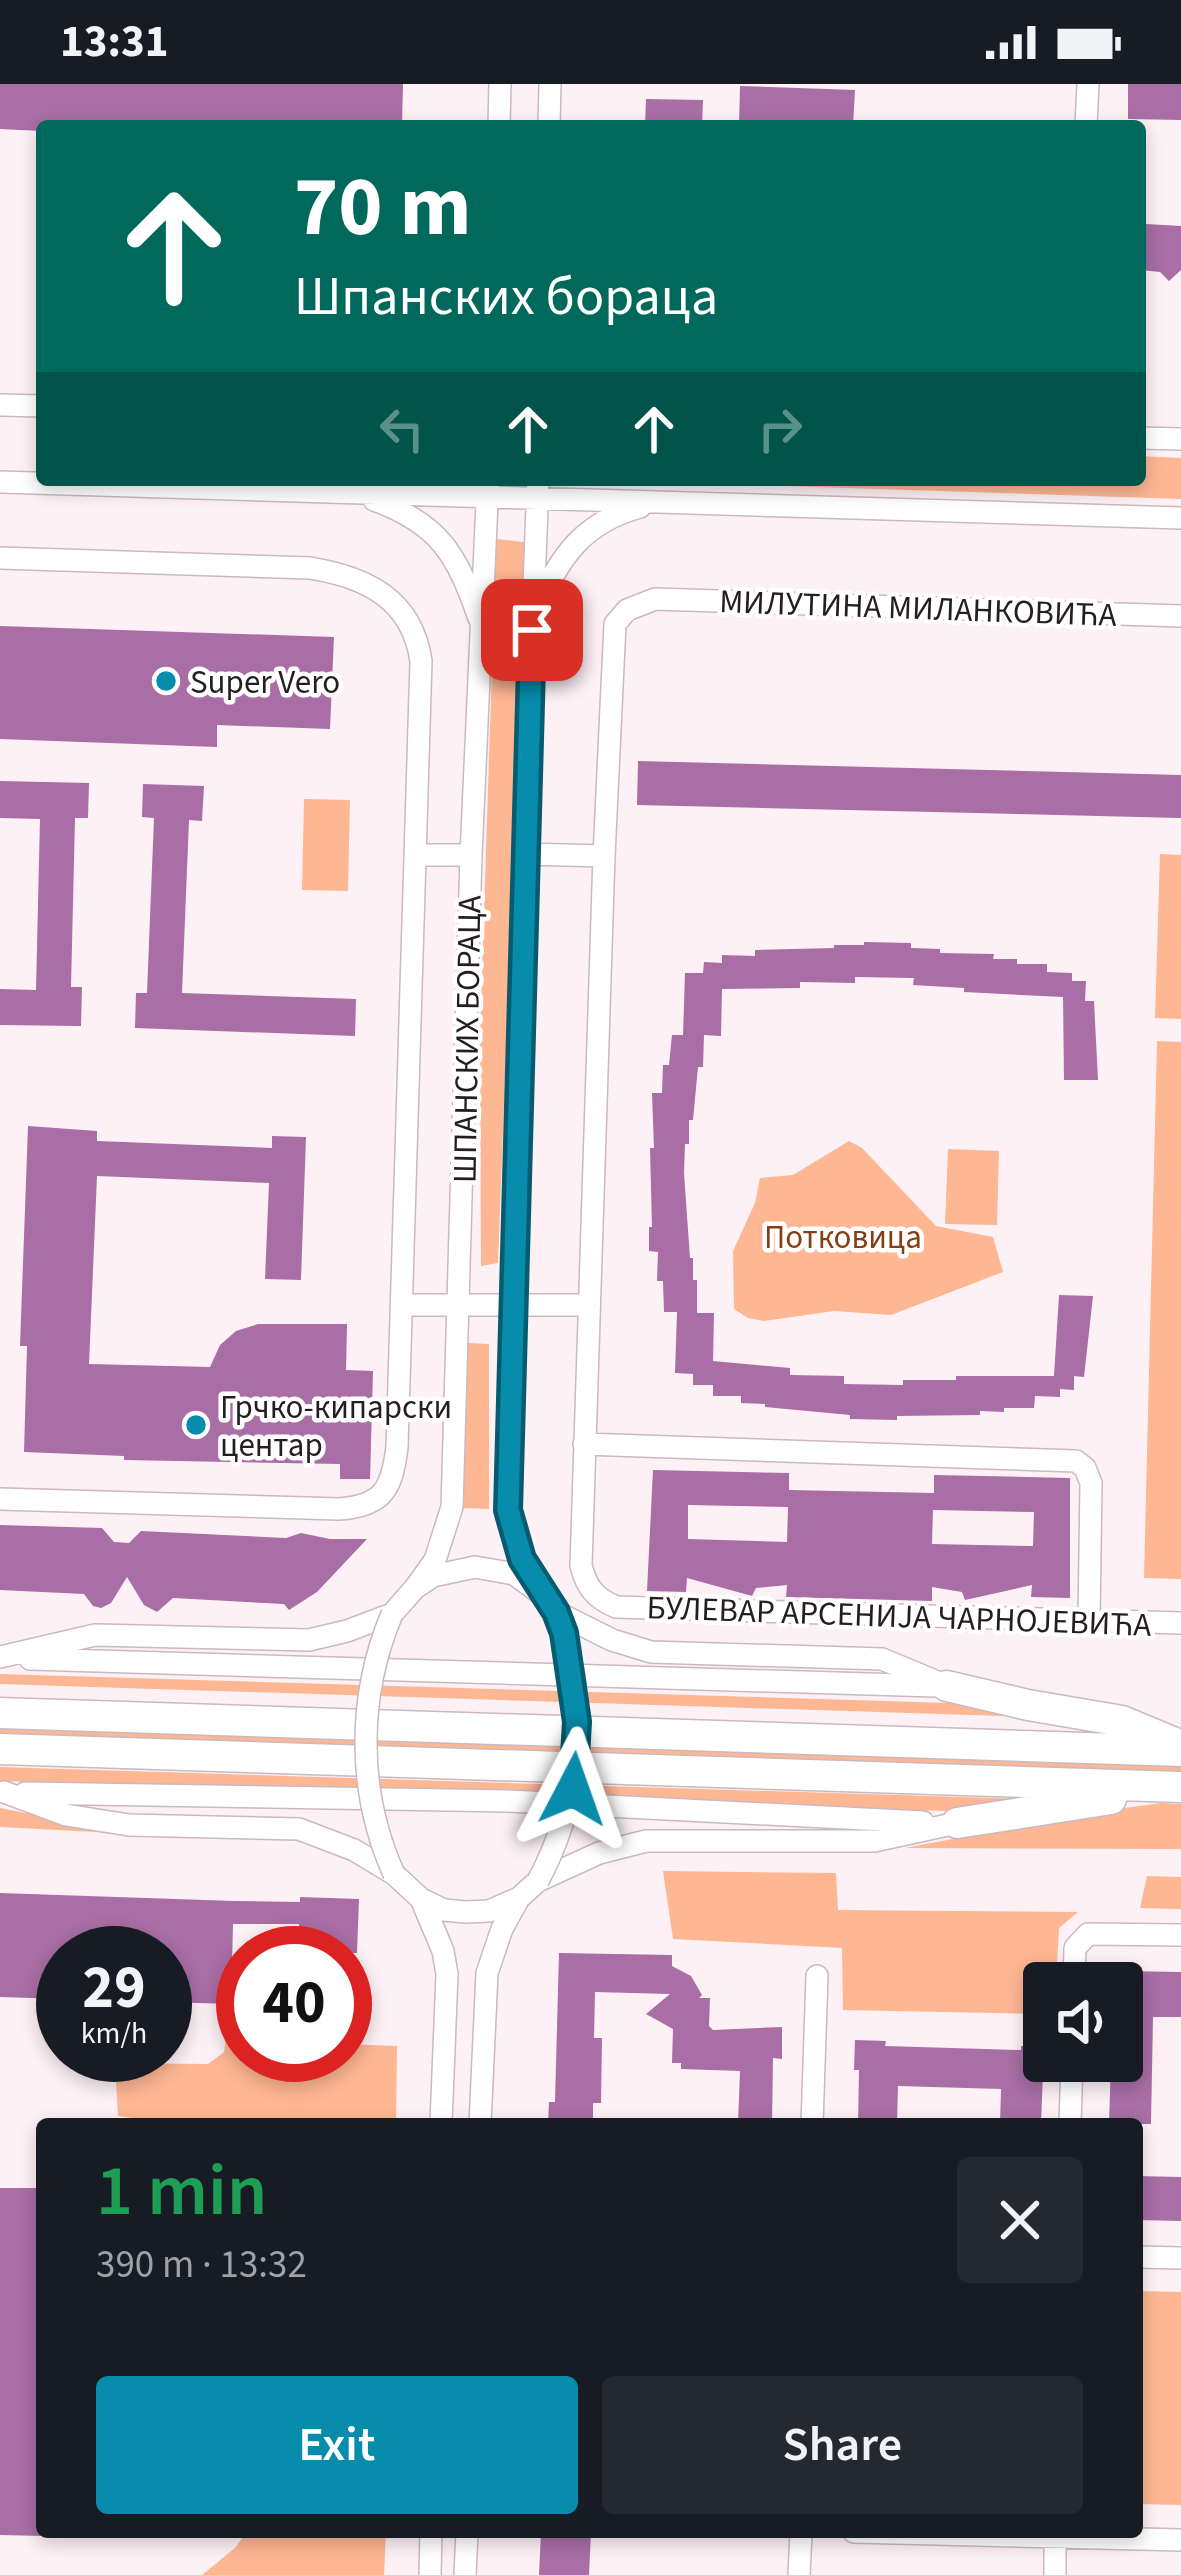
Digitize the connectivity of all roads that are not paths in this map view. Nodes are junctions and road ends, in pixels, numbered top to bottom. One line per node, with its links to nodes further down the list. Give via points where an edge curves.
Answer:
1 (500, 84): 4 (street)
2 (550, 84): 5 (street)
3 (1088, 84): 6 (street)
4 (499, 120)
5 (549, 120)
6 (1086, 120)
7 (0, 405): 8 (street)
8 (36, 406)
9 (1146, 438): 10 (street)
10 (1181, 440)
11 (0, 482): 12 (street)
12 (36, 483)
13 (119, 486): 16 (street)
14 (488, 489): 15 (street); 16 (street); 21 (street, ШПАНСКИХ БОРАЦА)
15 (538, 489): 17 (street); 22 (street, ШПАНСКИХ БОРАЦА)
16 (356, 494): 21 (street, via 429,527 448,547)
17 (660, 502): 18 (street); 22 (street, via 581,537 560,559)
18 (1181, 518)
19 (0, 558): 24 (street, via 310,568 368,584 405,618 419,648)
20 (1181, 616): 26 (street, МИЛУТИНА МИЛАНКОВИЋА, via 656,599 627,610 615,625)
21 (482, 628): 25 (street, ШПАНСКИХ БОРАЦА)
22 (532, 630): 23 (street, ШПАНСКИХ БОРАЦА)
23 (524, 854): 26 (street); 27 (street, ШПАНСКИХ БОРАЦА)
24 (417, 855): 25 (street); 29 (street)
25 (471, 855): 30 (street, ШПАНСКИХ БОРАЦА)
26 (604, 856): 28 (street)
27 (512, 1305): 28 (street); 30 (street); 34 (street, ШПАНСКИХ БОРАЦА, via 508,1510)
28 (589, 1305): 31 (street)
29 (402, 1306): 30 (street); 32 (street, via 394,1475 369,1504)
30 (460, 1306): 33 (street, ШПАНСКИХ БОРАЦА, via 452,1508 435,1560)
31 (584, 1444): 37 (street, БУЛЕВАР АРСЕНИЈА ЧАРНОЈЕВИЋА, via 581,1566 586,1585 616,1607); 37 (street, via 1076,1461 1091,1483)
32 (0, 1499)
33 (415, 1588): 34 (street, via 476,1567 514,1574); 36 (street)
34 (541, 1593): 35 (street)
35 (556, 1612): 40 (street, via 651,1652 882,1659); 48 (street, bridge, via 571,1668 577,1767 558,1843)
36 (392, 1614): 39 (street, via 309,1640 95,1635); 47 (street, bridge, via 375,1664 365,1753 376,1828)
37 (1089, 1620): 38 (street, БУЛЕВАР АРСЕНИЈА ЧАРНОЈЕВИЋА)
38 (1181, 1623)
39 (0, 1658): 40 (street, БУЛЕВАР АРСЕНИЈА ЧАРНОЈЕВИЋА)
40 (947, 1686): 42 (highway, via 1123,1721)
41 (0, 1713): 42 (highway)
42 (1181, 1748)
43 (0, 1749): 44 (highway)
44 (1181, 1789): 46 (highway)
45 (2, 1792): 46 (street, via 508,1801); 47 (street, via 66,1815 129,1825 299,1829)
46 (957, 1823): 48 (street, via 874,1841 646,1841)
47 (394, 1874): 50 (street)
48 (538, 1881): 49 (street)
49 (520, 1898): 50 (street, via 478,1912); 56 (street, via 487,1973)
50 (421, 1899): 55 (street, via 447,1974)
51 (1181, 1935): 52 (street, via 1088,1934)
52 (1075, 1962)
53 (818, 1976): 57 (street)
54 (1071, 2082): 58 (street)
55 (441, 2118)
56 (480, 2118)
57 (812, 2118)
58 (1070, 2118)
59 (1143, 2257): 60 (street)
60 (1181, 2258)
61 (431, 2538): 67 (street)
62 (467, 2538): 68 (street)
63 (800, 2538): 69 (street)
64 (1026, 2538): 65 (street)
65 (1055, 2539): 66 (street); 70 (street)
66 (1181, 2540)
67 (430, 2575)
68 (465, 2575)
69 (799, 2575)
70 (1054, 2575)

